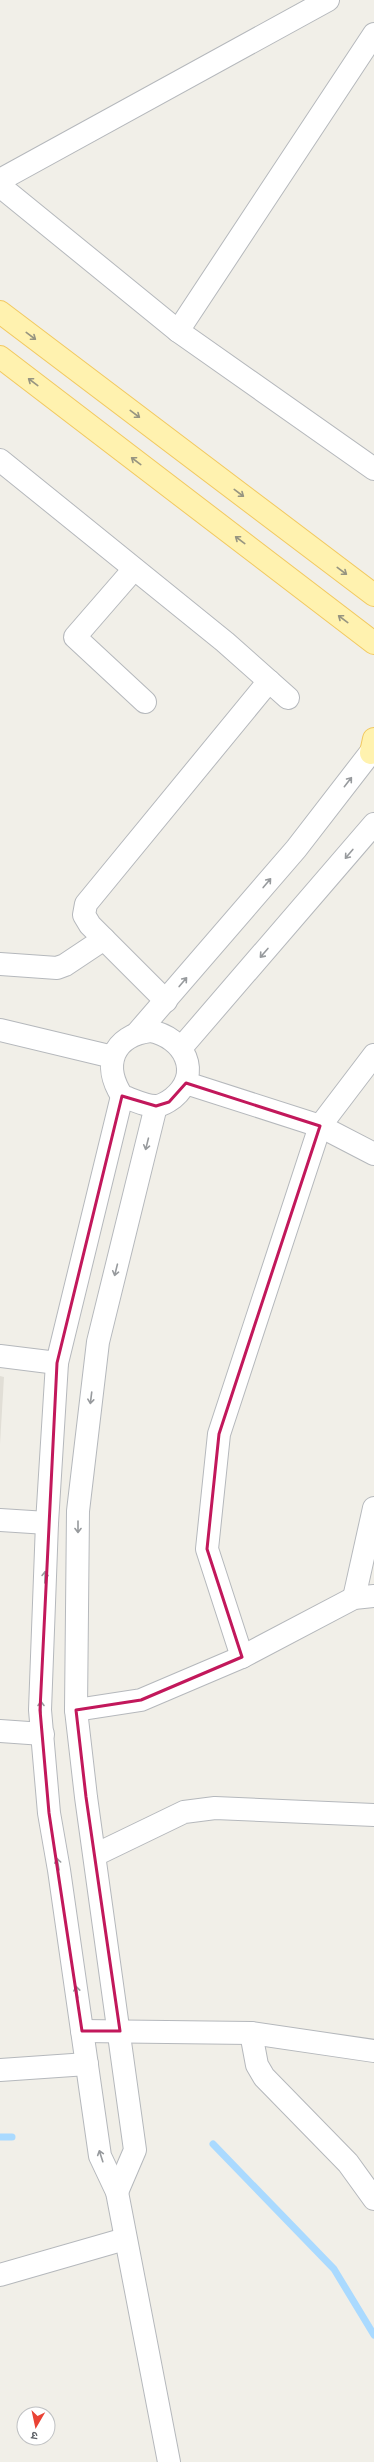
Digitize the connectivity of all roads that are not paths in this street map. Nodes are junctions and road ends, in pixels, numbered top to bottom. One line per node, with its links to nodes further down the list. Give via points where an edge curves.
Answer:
1 (328, 0): 3 (street)
2 (374, 34): 6 (street)
3 (0, 180)
4 (0, 186): 6 (street)
5 (0, 312): 11 (main road, one-way to 11)
6 (178, 331): 9 (street)
7 (0, 357): 12 (main road, one-way to 7)
8 (0, 460): 10 (street)
9 (374, 469)
10 (134, 569): 13 (street); 15 (street, via 75,637)
11 (374, 595)
12 (374, 645)
13 (269, 682): 14 (street); 18 (street, via 86,904 84,915)
14 (288, 698)
15 (145, 702)
16 (373, 746): 20 (street, one-way to 16, via 296,849)
17 (374, 824): 23 (street, one-way to 23)
18 (104, 939): 19 (street, via 57,968); 20 (street)
19 (0, 964)
20 (166, 1001): 22 (street)
21 (0, 1030): 25 (street)
22 (138, 1032): 23 (street, via 162,1033 173,1039); 25 (street, via 119,1046)
23 (181, 1048): 26 (street, via 186,1059)
24 (374, 1055): 29 (street)
25 (113, 1058): 27 (street, via 112,1077)
26 (186, 1083): 28 (street, via 169,1102); 29 (street)
27 (122, 1096): 28 (street); 32 (street)
28 (156, 1106): 38 (street, one-way to 38, via 98,1342 78,1511)
29 (320, 1126): 30 (street); 37 (street, via 219,1434 207,1549)
30 (374, 1154)
31 (0, 1356): 32 (street)
32 (57, 1362): 35 (street)
33 (374, 1508): 36 (street)
34 (0, 1520): 35 (street)
35 (47, 1523): 40 (street, one-way to 35, via 40,1710)
36 (364, 1597): 37 (street)
37 (242, 1657): 38 (street, via 141,1700)
38 (76, 1710): 42 (street)
39 (0, 1730): 40 (street)
40 (43, 1734): 43 (street, one-way to 40, via 60,1870 49,1813)
41 (374, 1815): 42 (street, via 215,1808 184,1812)
42 (95, 1855): 44 (street)
43 (82, 2031): 44 (street); 47 (street)
44 (120, 2031): 45 (street); 49 (street, via 135,2150)
45 (251, 2033): 46 (street); 50 (street, via 257,2065 264,2077 348,2163)
46 (374, 2051)
47 (86, 2064): 48 (street); 49 (street, one-way to 47, via 100,2156)
48 (0, 2070)
49 (117, 2192): 51 (street)
50 (374, 2199)
51 (125, 2239): 52 (street); 53 (street)
52 (0, 2275)
53 (168, 2462)

